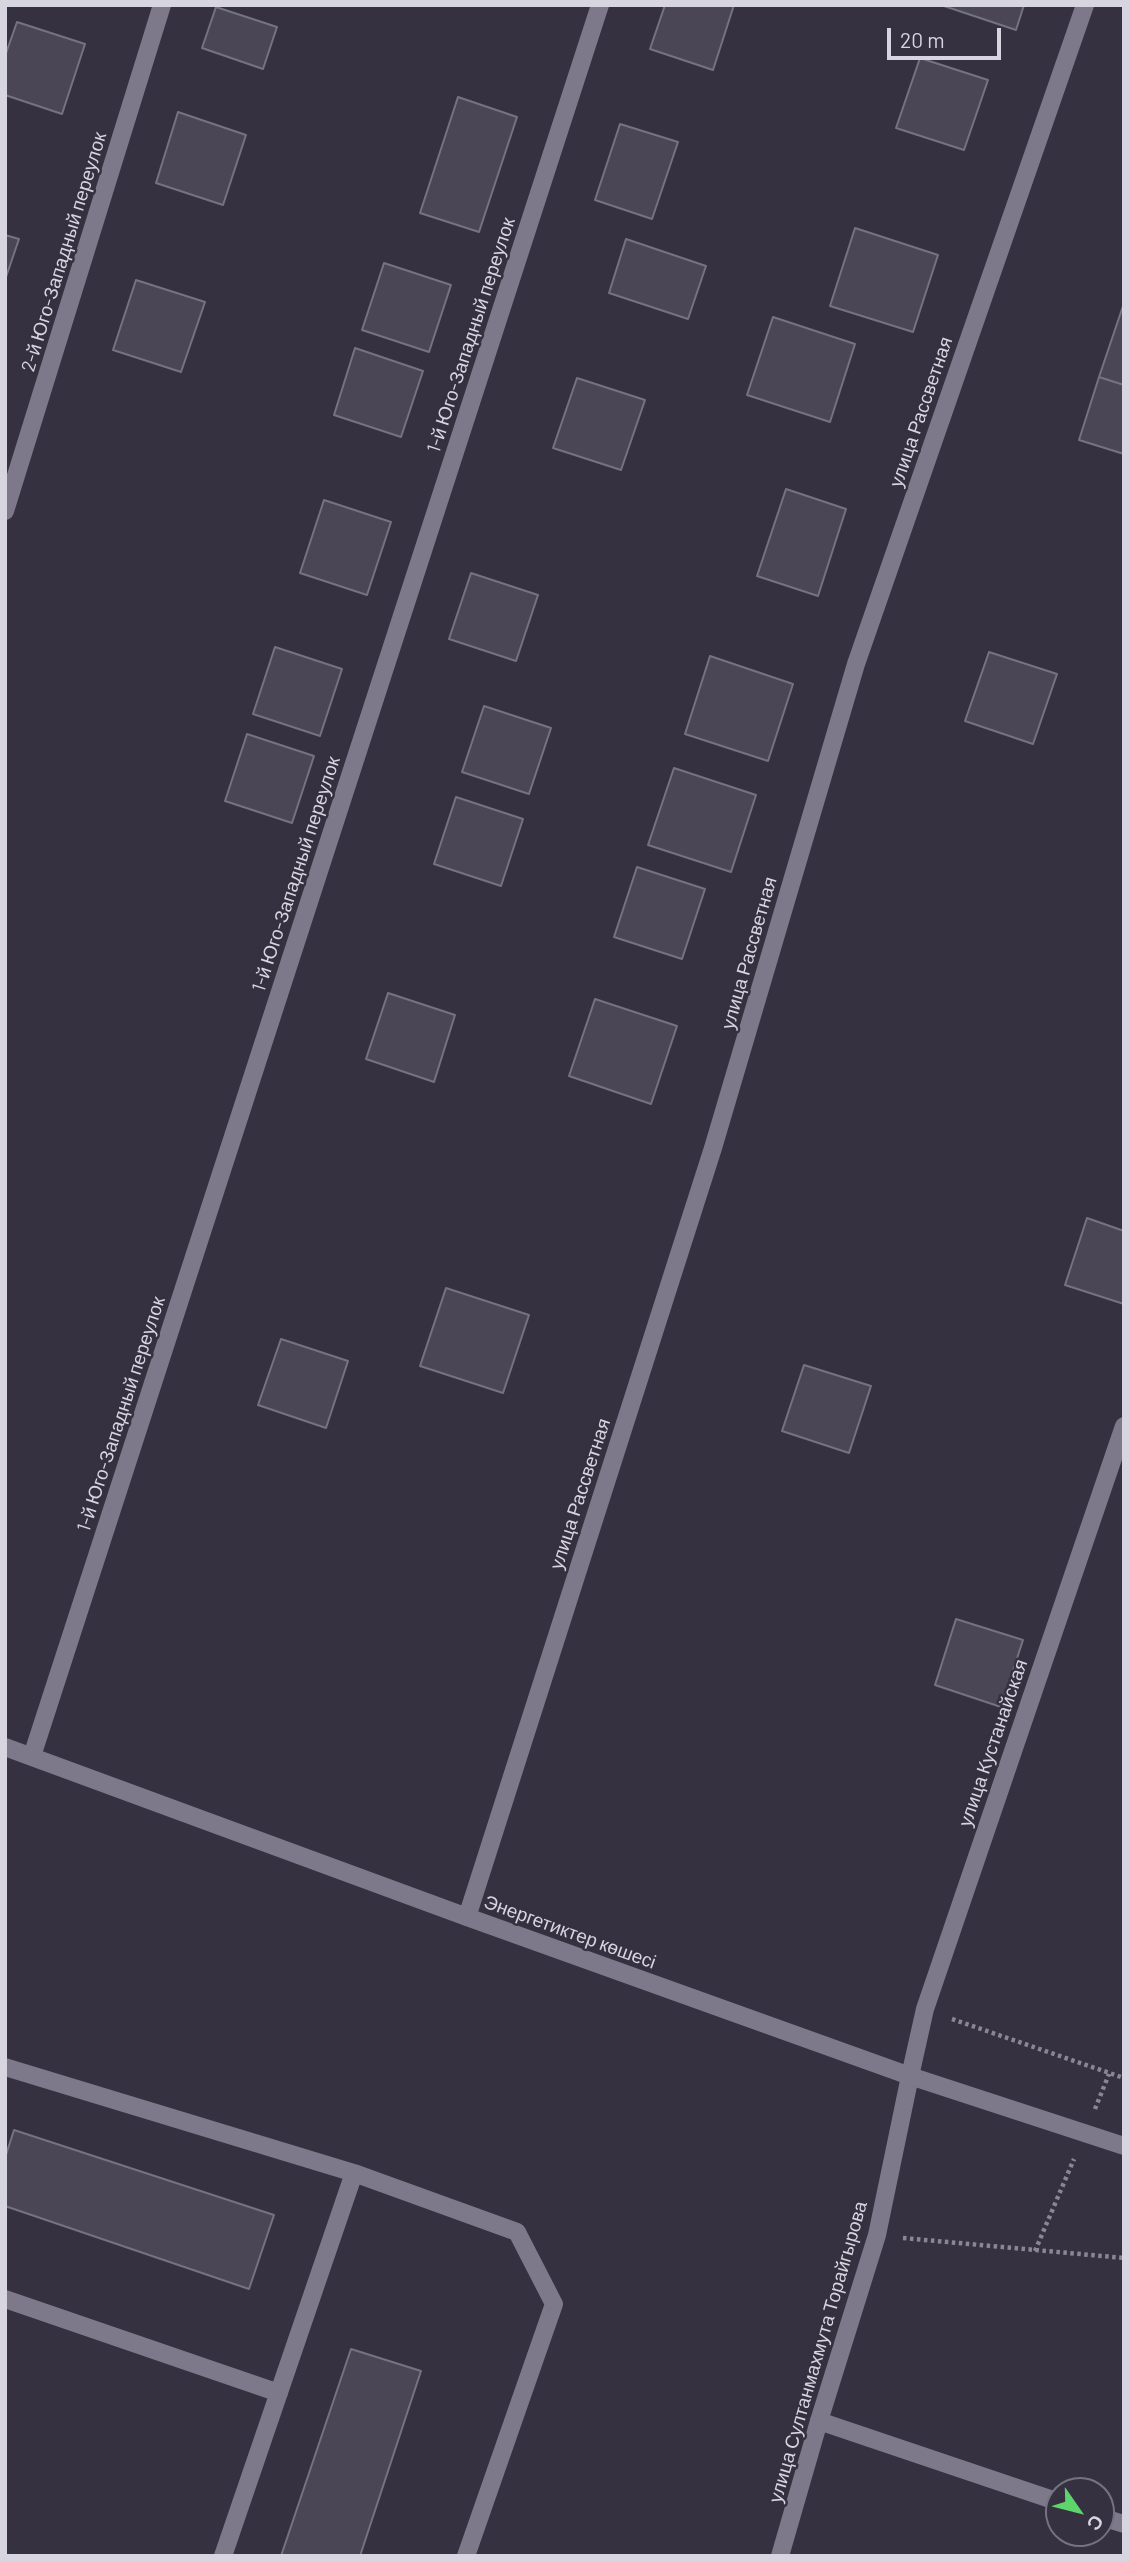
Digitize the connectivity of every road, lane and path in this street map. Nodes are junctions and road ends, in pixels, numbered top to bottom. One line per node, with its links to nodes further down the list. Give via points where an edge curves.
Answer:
1 (162, 5): 4 (street, 2-й Юго-Западный переулок)
2 (600, 5): 7 (street, 1-й Юго-Западный переулок)
3 (1086, 5): 8 (street, улица Рассветная, via 856,664 713,1148)
4 (5, 511)
5 (1124, 1426): 9 (street, улица Кустанайская)
6 (5, 1747): 7 (street, Энергетиктер көшесі)
7 (32, 1756): 8 (street, Энергетиктер көшесі)
8 (467, 1917): 12 (street, Энергетиктер көшесі)
9 (925, 2009): 11 (path); 12 (street, улица Кустанайская)
10 (5, 2067): 16 (street)
11 (1109, 2074): 13 (path); 14 (path)
12 (910, 2077): 14 (street, Энергетиктер көшесі); 17 (street, улица Султанмахмута Торайгырова)
13 (1124, 2078)
14 (1085, 2133): 15 (street, Энергетиктер көшесі); 18 (path)
15 (1124, 2146)
16 (354, 2173): 21 (street); 25 (street, via 517,2232 554,2304)
17 (877, 2235): 18 (path); 22 (street, улица Султанмахмута Торайгырова)
18 (1035, 2251): 19 (path)
19 (1124, 2258)
20 (5, 2299): 21 (street)
21 (279, 2393): 24 (street)
22 (819, 2421): 23 (street); 26 (street, улица Султанмахмута Торайгырова)
23 (1045, 2497)
24 (223, 2556)
25 (466, 2556)
26 (780, 2556)

